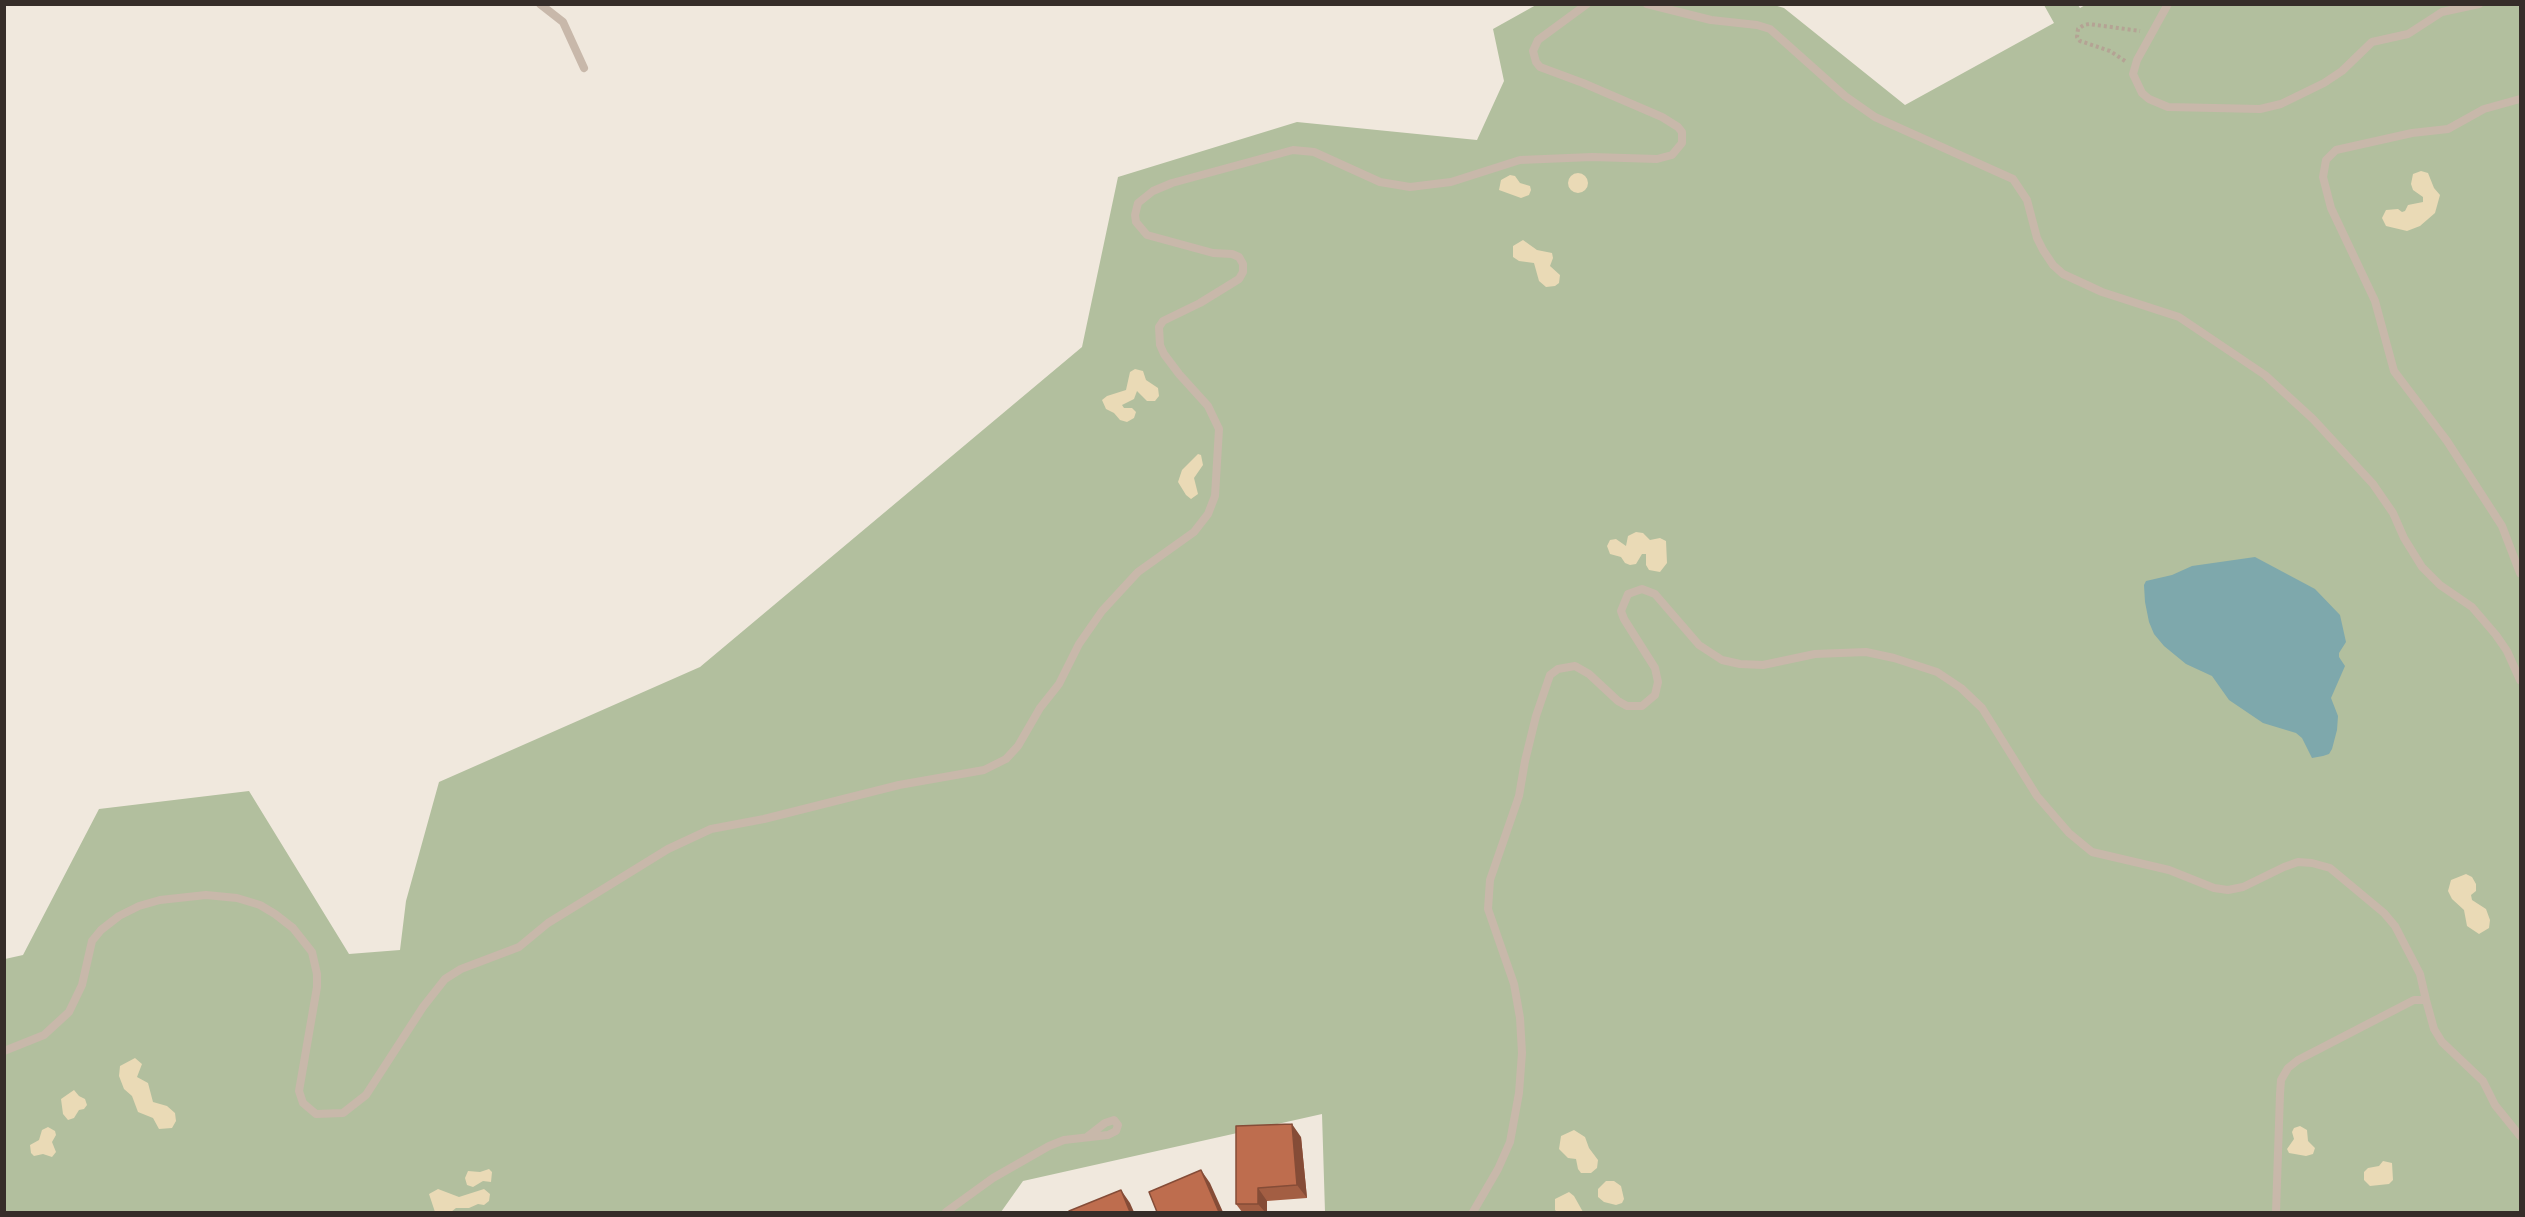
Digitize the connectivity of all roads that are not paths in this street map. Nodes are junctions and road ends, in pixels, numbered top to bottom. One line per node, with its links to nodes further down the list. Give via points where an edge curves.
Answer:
1 (540, 4): 6 (lane, via 562,22)
2 (1587, 4): 11 (lane, via 1538,40 1533,51 1536,62 1678,127 1682,143 1672,155 1657,159 1520,160 1451,182 1410,187 1380,182 1314,152 1293,150 1172,183 1138,203 1136,222 1147,235 1239,257 1243,264 1239,279 1159,327 1164,354 1208,406 1220,429 1215,496 1208,514 1194,532 1138,573 1102,611 1079,644 1059,684 1006,759 984,770 899,785 711,829 668,849 548,923 519,947 445,979 366,1095 343,1113 316,1114 303,1103 299,1091 317,987 312,952 293,928 275,914 237,898 206,895 160,900 119,916 92,941 82,985 69,1012 44,1035)
3 (1647, 4): 9 (lane, via 1770,29 1845,96 1875,117 2013,180 2027,200 2043,250 2063,274 2102,292 2179,317 2265,375 2313,419 2373,484 2422,567 2472,607 2507,651)
4 (2168, 4): 5 (lane, via 2136,60 2135,81 2142,93 2168,107 2236,109 2271,107 2293,99 2342,71 2372,42 2408,34 2442,12)
5 (2479, 4)
6 (584, 68)
7 (2520, 99): 8 (lane, via 2484,109 2448,129 2336,150 2326,160 2323,177 2331,208 2375,301 2394,371 2447,441 2502,526)
8 (2520, 573)
9 (2520, 680)
10 (2426, 1000): 12 (lane, via 2442,1042 2478,1075); 15 (lane, via 2420,974 2395,926 2330,868 2298,862 2228,890 2162,868 2092,852 2069,833 2037,796 1982,708 1937,672 1866,652 1815,654 1763,665 1722,660 1699,645 1655,594 1642,589 1628,594 1621,610 1654,668 1658,682 1655,695 1642,706 1627,706 1575,666 1550,675 1524,761 1519,796 1490,880 1488,909 1514,984 1522,1053 1510,1142); 16 (lane, via 2405,1004 2288,1068 2281,1080)
11 (4, 1051)
12 (2520, 1136)
13 (1087, 1137): 14 (lane, via 1064,1140 1038,1152)
14 (946, 1212)
15 (1473, 1212)
16 (2276, 1212)

